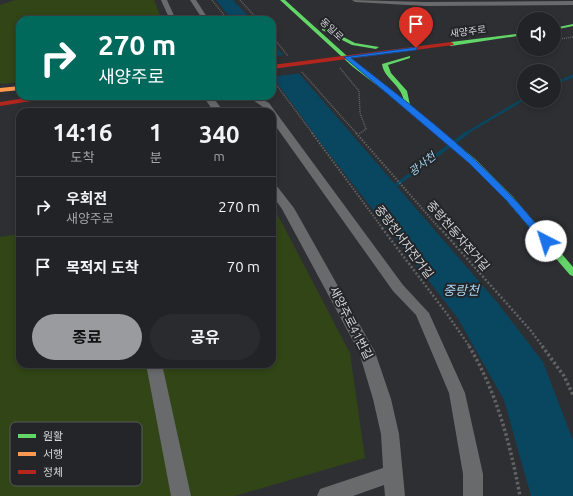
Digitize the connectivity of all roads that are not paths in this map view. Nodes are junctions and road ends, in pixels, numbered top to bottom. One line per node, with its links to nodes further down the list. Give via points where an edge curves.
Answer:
1 (164, 0): 8 (street)
2 (193, 0): 9 (street)
3 (276, 0): 7 (main road)
4 (282, 0): 7 (main road, 동일로)
5 (355, 0): 6 (street, via 440,4)
6 (571, 4)
7 (296, 8): 11 (main road, 동일로)
8 (171, 16)
9 (203, 16)
10 (573, 21): 12 (main road)
11 (310, 24): 15 (main road, 동일로); 18 (main road, via 364,46)
12 (561, 25)
13 (573, 25): 14 (main road)
14 (561, 27)
15 (319, 33): 19 (main road, 동일로); 20 (main road, via 336,56)
16 (517, 35): 17 (main road, 새양주로)
17 (488, 40): 18 (main road, 새양주로); 31 (main road, via 400,58 385,64 385,71 401,86)
18 (447, 45): 19 (main road, 새양주로)
19 (346, 57): 20 (main road, 새양주로); 24 (main road, 동일로)
20 (327, 60): 21 (main road, 새양주로); 24 (main road, via 344,62 361,76)
21 (276, 66)
22 (16, 88): 23 (main road)
23 (0, 90)
24 (387, 90): 31 (main road, 동일로)
25 (16, 96): 26 (main road)
26 (0, 98)
27 (26, 100): 29 (main road)
28 (257, 100): 30 (street)
29 (0, 104)
30 (266, 106)
31 (410, 108): 34 (main road, 동일로, via 472,161 510,199)
32 (276, 120): 40 (street, via 398,288 422,313 458,393 473,474)
33 (276, 192): 36 (street, 새양주로41번길, via 288,208 367,352 390,434)
34 (573, 273)
35 (155, 368): 37 (street)
36 (393, 473): 38 (street); 39 (street, 새양주로41번길)
37 (181, 496)
38 (327, 496)
39 (395, 496)
40 (473, 496)

